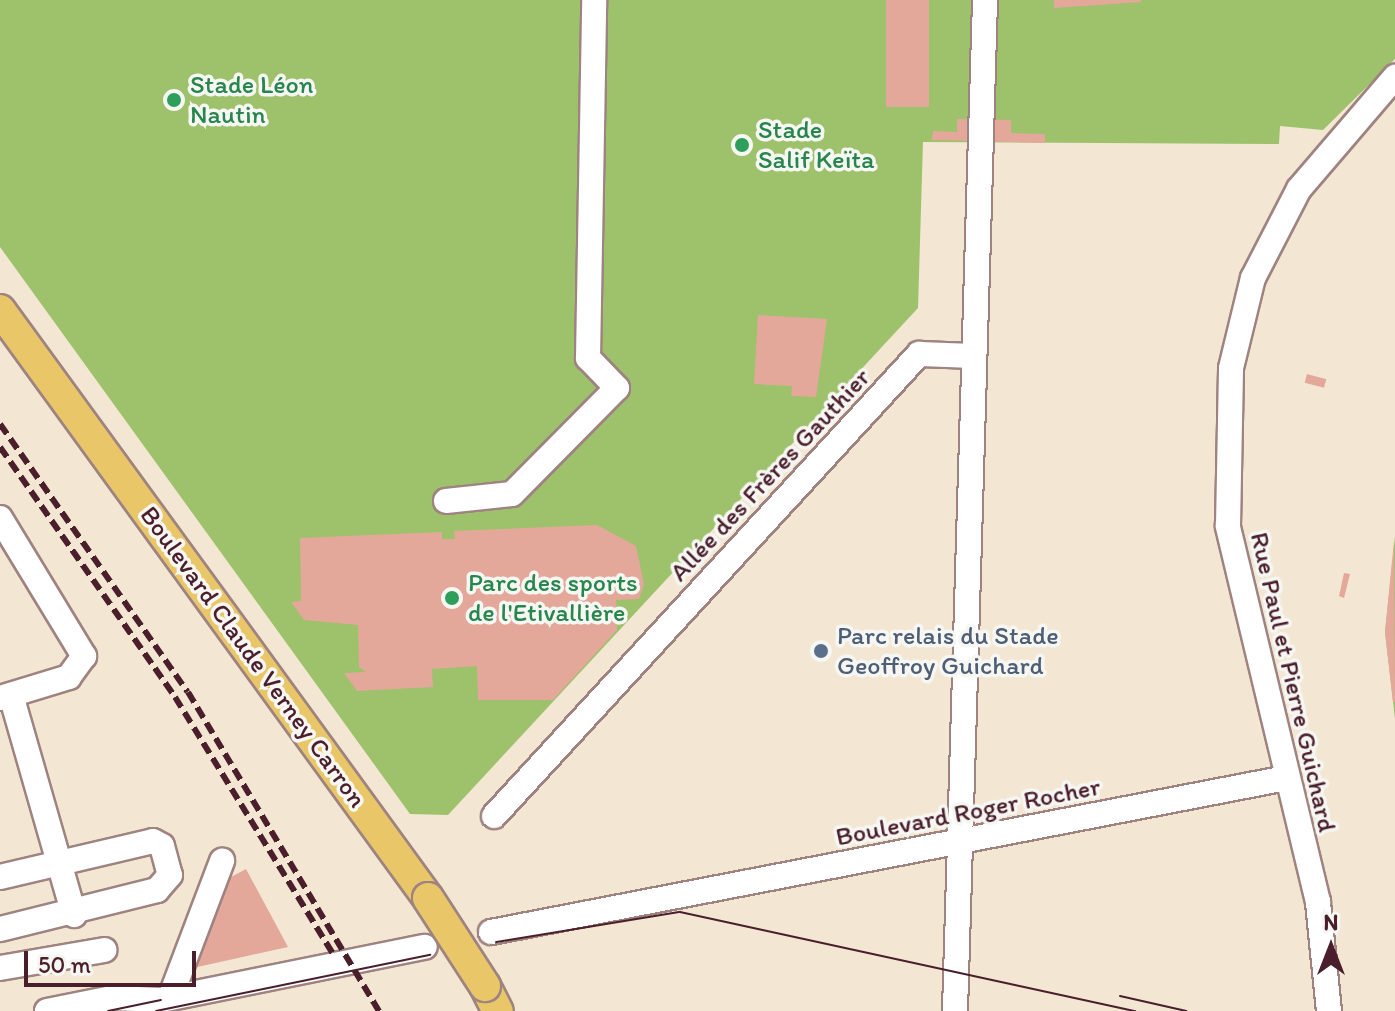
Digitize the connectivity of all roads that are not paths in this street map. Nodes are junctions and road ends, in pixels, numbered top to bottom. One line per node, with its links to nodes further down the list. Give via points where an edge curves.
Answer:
1 (594, 0): 6 (street, via 588,358 617,388 512,494)
2 (985, 0): 5 (street)
3 (1395, 77): 9 (street, Rue Paul et Pierre Guichard, via 1299,189 1253,278 1231,368 1228,526)
4 (0, 310): 21 (main road, Boulevard Claude Verney Carron, bridge, via 428,898)
5 (974, 356): 10 (street, Allée des Frères Gauthier, via 919,354); 11 (street)
6 (446, 501)
7 (0, 518): 8 (street, via 84,656 69,677)
8 (5, 697): 13 (street)
9 (1286, 778): 11 (street, Boulevard Roger Rocher); 27 (street, Rue Paul et Pierre Guichard, via 1318,902)
10 (494, 816)
11 (960, 844): 17 (street, Boulevard Roger Rocher); 26 (street)
12 (222, 861): 22 (street)
13 (60, 866): 14 (street); 15 (street); 15 (street, via 142,841 162,846 166,885)
14 (0, 877)
15 (74, 915): 16 (street)
16 (0, 929)
17 (491, 932)
18 (425, 947): 23 (street)
19 (104, 950): 20 (street)
20 (0, 968)
21 (491, 998)
22 (166, 999): 23 (street); 24 (street)
23 (197, 1002)
24 (99, 1006): 25 (street)
25 (47, 1011)
26 (955, 1011)
27 (1329, 1011)

